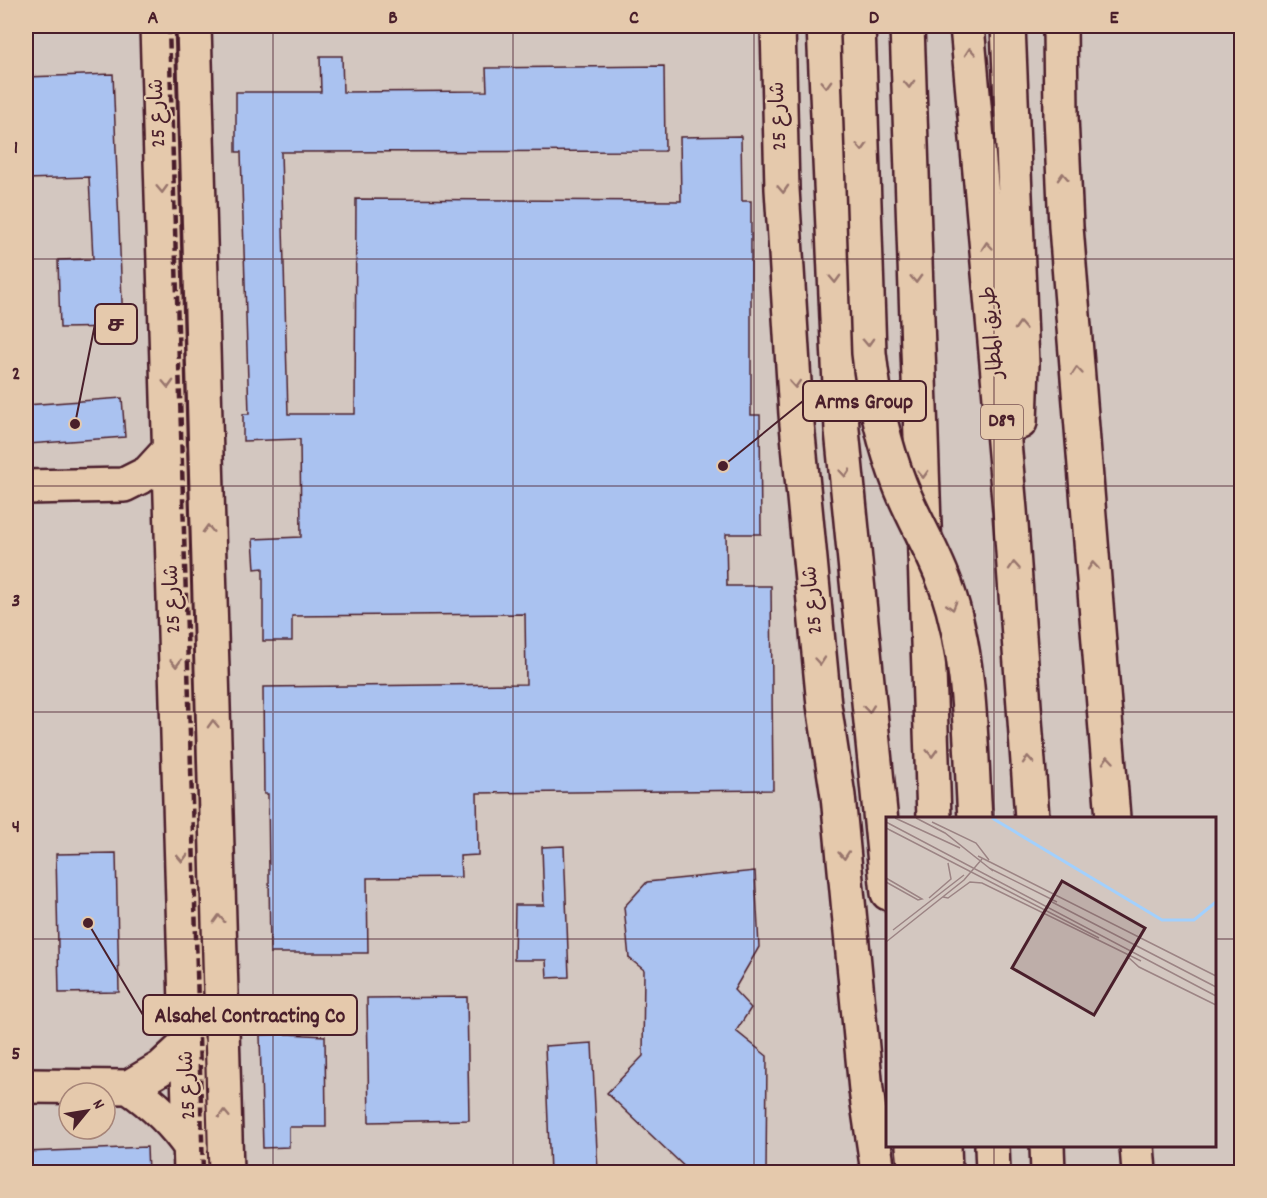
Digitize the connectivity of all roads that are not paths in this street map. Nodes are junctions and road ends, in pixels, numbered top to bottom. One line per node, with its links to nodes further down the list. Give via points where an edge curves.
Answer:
1 (156, 26): 10 (main road, شارع 25, one-way to 10)
2 (194, 26): 30 (main road, شارع 25, one-way to 2)
3 (778, 26): 23 (main road, شارع 25, one-way to 23, via 782,189 796,414)
4 (824, 26): 19 (main road, one-way to 19, via 842,430)
5 (858, 26): 16 (main road, one-way to 16, bridge, via 873,387 888,454 933,553 958,629 966,669)
6 (907, 26): 15 (main road, one-way to 15)
7 (968, 26): 13 (main road, طريق المطار / D89, one-way to 7)
8 (1008, 26): 13 (main road, one-way to 8, via 1017,462 1022,364)
9 (1059, 28): 18 (main road, one-way to 9, via 1066,227)
10 (170, 449): 11 (main road, via 148,473); 14 (main road, شارع 25)
11 (124, 485): 12 (main road); 14 (main road, via 152,503)
12 (26, 487)
13 (1010, 510): 17 (main road, طريق المطار / D89, one-way to 13)
14 (172, 525): 20 (main road, شارع 25, one-way to 20)
15 (934, 817)
16 (975, 817)
17 (1032, 817)
18 (1113, 817)
19 (886, 873)
20 (188, 1043): 22 (main road, via 161,1068); 29 (main road, شارع 25)
21 (26, 1086): 22 (main road)
22 (129, 1087): 29 (main road, via 164,1113 178,1130)
23 (866, 1090): 31 (main road); 32 (main road, شارع 25)
24 (913, 1147): 33 (main road)
25 (944, 1147): 34 (main road)
26 (992, 1147): 35 (main road)
27 (1047, 1147): 36 (main road)
28 (1137, 1147): 37 (main road)
29 (191, 1160)
30 (226, 1173)
31 (859, 1173)
32 (878, 1173)
33 (916, 1173)
34 (945, 1173)
35 (993, 1173)
36 (1048, 1173)
37 (1139, 1173)

